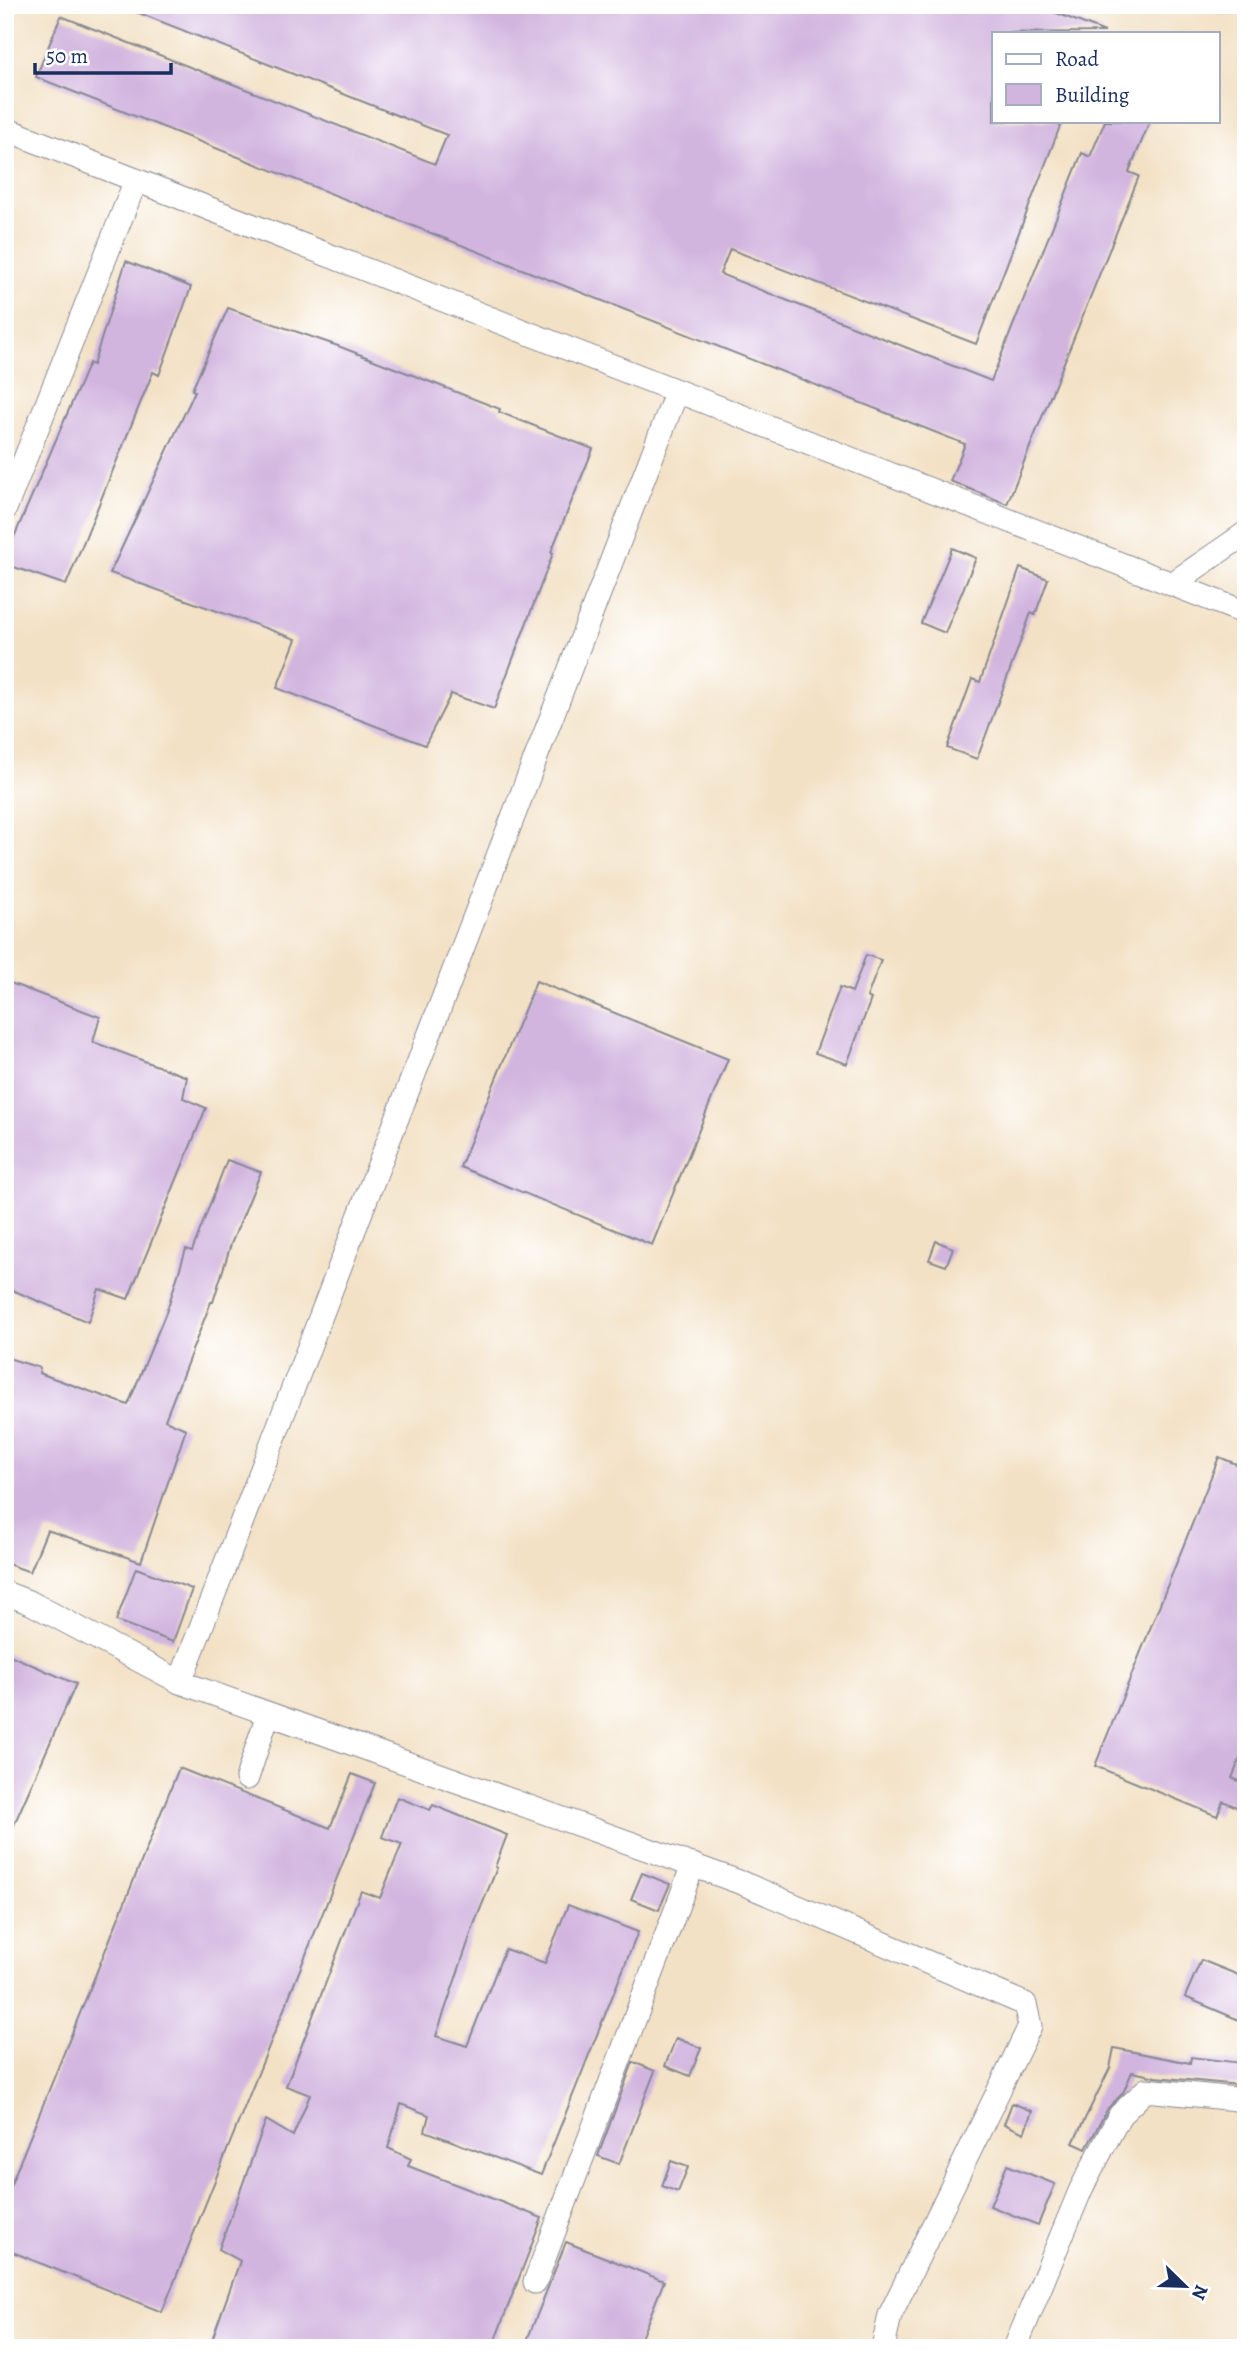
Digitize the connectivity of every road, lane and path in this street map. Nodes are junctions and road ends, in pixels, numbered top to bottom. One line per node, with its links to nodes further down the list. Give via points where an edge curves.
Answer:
1 (5, 129): 2 (street)
2 (136, 180): 3 (street); 4 (street)
3 (677, 391): 6 (street); 9 (street)
4 (5, 509)
5 (1246, 533): 6 (street)
6 (1172, 584): 7 (street)
7 (1246, 613)
8 (5, 1593): 9 (street)
9 (180, 1682): 10 (street)
10 (268, 1714): 11 (street); 12 (street)
11 (247, 1778)
12 (693, 1865): 14 (street); 15 (street, via 1025,2004 1030,2026 890,2315)
13 (1246, 2100): 16 (street, via 1146,2090 1120,2115 1081,2189)
14 (535, 2282)
15 (883, 2348)
16 (1015, 2348)

